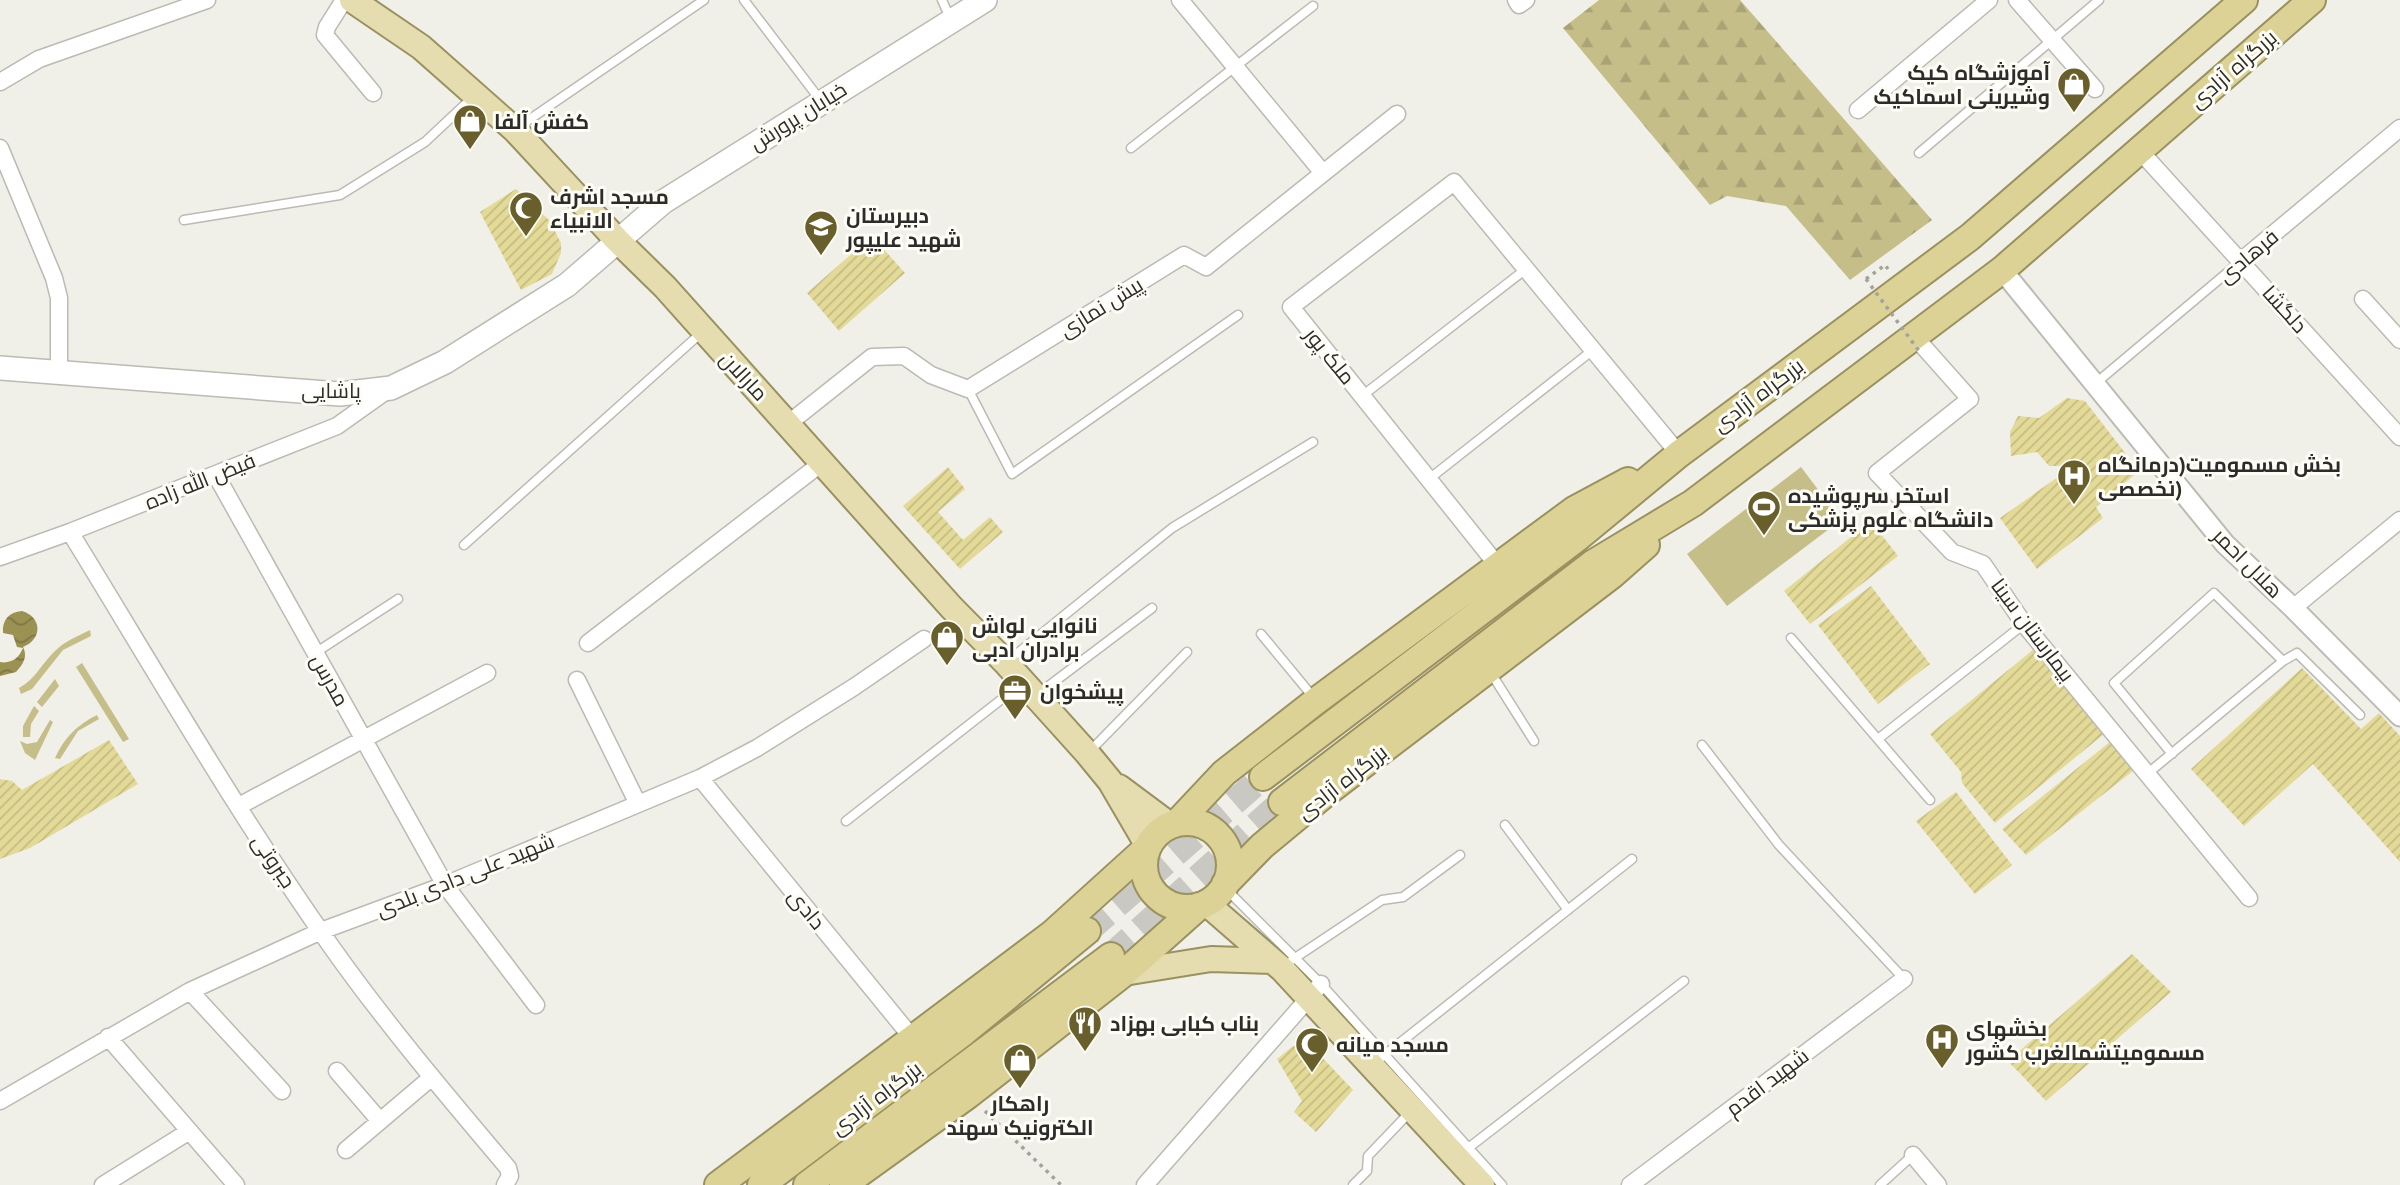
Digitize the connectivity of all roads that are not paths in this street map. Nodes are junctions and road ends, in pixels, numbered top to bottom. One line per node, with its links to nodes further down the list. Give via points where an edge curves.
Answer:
1 (208, 0): 17 (street, via 39,59)
2 (344, 0): 19 (street, via 326,35)
3 (352, 0): 20 (main road, مارالان, via 421,47)
4 (704, 0): 25 (lane)
5 (744, 0): 21 (lane)
6 (985, 0): 14 (main road, خیابان پرورش)
7 (1180, 0): 16 (street)
8 (1989, 0): 22 (street)
9 (2017, 0): 15 (street)
10 (2099, 0): 15 (lane)
11 (2244, 0): 51 (highway, بزرگراه آزادی, via 1970,237)
12 (2312, 0): 28 (highway, بزرگراه آزادی)
13 (1313, 6): 16 (lane)
14 (947, 10): 21 (main road, خیابان پرورش)
15 (2051, 40): 18 (street); 29 (lane)
16 (1235, 66): 27 (lane); 30 (street)
17 (0, 82)
18 (2095, 89)
19 (373, 93)
20 (476, 95): 25 (main road, مارالان); 31 (lane, via 425,142 340,195)
21 (821, 101): 32 (main road, خیابان پرورش, via 663,202)
22 (1858, 110)
23 (1397, 114): 30 (street, پیش نمازی)
24 (2400, 128): 33 (street, فرهادی)
25 (515, 130): 32 (main road, مارالان)
26 (0, 148): 43 (street, via 54,278 59,298)
27 (1130, 148)
28 (2140, 151): 33 (street, دلگشا); 35 (highway, بزرگراه آزادی)
29 (1919, 153)
30 (1323, 173): 46 (street, پیش نمازی, via 1206,267 1184,255)
31 (184, 220)
32 (617, 240): 38 (main road, مارالان); 45 (main road, پاشایی, via 567,285 445,362)
33 (2241, 261): 44 (lane, فرهادی); 49 (street, دلگشا)
34 (1526, 269): 41 (street); 47 (lane); 47 (street, ملک پور, via 1454,181 1291,307)
35 (2002, 270): 40 (highway, بزرگراه آزادی); 44 (street, هلال احمر)
36 (2363, 299): 39 (street)
37 (1238, 314): 46 (lane, via 1012,474)
38 (703, 332): 48 (main road, مارالان); 58 (lane)
39 (2400, 340)
40 (1916, 344): 55 (highway, بزرگراه آزادی); 64 (street, بیمارستان سینا, via 1970,399 1877,473 1952,552 1983,564)
41 (1593, 350): 51 (street); 54 (lane)
42 (0, 368): 43 (main road, پاشایی)
43 (60, 372): 45 (main road, پاشایی, via 340,394)
44 (2095, 383): 63 (street, هلال احمر, via 2225,544)
45 (390, 388): 53 (street, فیض الله زاده, via 337,426)
46 (968, 389): 48 (street, via 931,375 904,356 872,357)
47 (1362, 396): 54 (street, ملک پور)
48 (789, 423): 52 (main road, مارالان)
49 (2400, 437)
50 (1313, 442): 71 (lane, via 1172,528)
51 (1679, 454): 60 (highway, via 1574,510); 87 (highway, بزرگراه آزادی, via 1576,539)
52 (823, 462): 68 (street); 71 (main road, مارالان)
53 (216, 475): 57 (street, فیض الله زاده); 70 (street, مدرس)
54 (1429, 480): 60 (street, ملک پور)
55 (1693, 503): 73 (highway, بزرگراه آزادی, via 1612,575); 92 (highway, بزرگراه آزادی, via 1592,564)
56 (2397, 529): 63 (street)
57 (70, 532): 59 (street, فیض الله زاده); 94 (street, جبروتی)
58 (464, 545)
59 (0, 557)
60 (1498, 566): 77 (highway)
61 (398, 599): 70 (lane)
62 (1152, 608): 76 (lane)
63 (2293, 608): 79 (street, هلال احمر)
64 (2024, 624): 80 (lane); 86 (street, بیمارستان سینا)
65 (1261, 634): 77 (lane)
66 (1791, 638): 80 (lane)
67 (924, 639): 88 (street, شهید علی دادی بلدی, via 757,748)
68 (588, 643)
69 (1187, 652): 84 (lane)
70 (314, 653): 81 (street, مدرس)
71 (1005, 662): 76 (main road, مارالان)
72 (2283, 662): 78 (lane, via 2297,653); 85 (lane); 85 (lane, via 2214,593 2114,682)
73 (1488, 668): 82 (lane); 98 (highway, بزرگراه آزادی)
74 (487, 673): 81 (street)
75 (577, 680): 93 (street)
76 (1030, 689): 84 (main road, مارالان); 95 (lane)
77 (1316, 701): 90 (highway)
78 (2360, 715)
79 (2400, 716)
80 (1878, 739): 91 (lane)
81 (363, 740): 94 (street); 102 (street, مدرس)
82 (1534, 741)
83 (1702, 745): 112 (lane, via 1779,845)
84 (1087, 753): 89 (main road, مارالان)
85 (2172, 754): 86 (lane)
86 (2147, 774): 105 (street, بیمارستان سینا)
87 (1263, 777)
88 (700, 778): 93 (street, شهید علی دادی بلدی); 118 (street, دادی)
89 (1110, 781): 96 (main road, مارالان); 99 (main road, مارالان)
90 (1207, 791): 96 (highway); 98 (highway, via 1210,809 1222,829 1239,842)
91 (1930, 800)
92 (1282, 802)
93 (638, 804): 102 (street, شهید علی دادی بلدی)
94 (239, 806): 107 (street, جبروتی)
95 (846, 821)
96 (1173, 824): 99 (highway); 104 (highway, via 1201,824 1227,849 1229,872)
97 (1505, 825): 106 (lane)
98 (1262, 846): 104 (highway, بزرگراه آزادی)
99 (1147, 847): 103 (highway); 104 (highway, via 1144,872 1155,894 1175,906)
100 (1460, 855): 110 (lane, via 1403,897 1382,900)
101 (1632, 859): 106 (lane)
102 (445, 885): 107 (street, شهید علی دادی بلدی); 116 (street, مدرس)
103 (1105, 885): 109 (highway, via 1130,889 1142,898 1155,919); 118 (highway, via 1052,934)
104 (1214, 895): 109 (highway, بزرگراه آزادی); 110 (main road)
105 (2249, 898)
106 (1568, 910): 119 (lane)
107 (321, 931): 114 (street, شهید علی دادی بلدی); 121 (street, جبروتی)
108 (1087, 931): 134 (highway, بزرگراه آزادی, via 964,1032)
109 (1156, 943): 111 (highway, بزرگراه آزادی)
110 (1283, 962): 111 (main road, via 1211,959); 115 (main road)
111 (1117, 965): 135 (highway, بزرگراه آزادی); 136 (highway, via 968,1094)
112 (1904, 979): 141 (street, شهید اقدم)
113 (1684, 981): 128 (lane)
114 (190, 990): 117 (street, شهید علی دادی بلدی); 122 (street)
115 (1315, 990): 119 (main road); 137 (street)
116 (536, 1005)
117 (108, 1037): 123 (street, شهید علی دادی بلدی); 126 (street)
118 (914, 1040): 133 (highway)
119 (1378, 1060): 124 (main road); 128 (lane)
120 (337, 1071): 125 (street)
121 (432, 1077): 125 (street); 132 (street, جبروتی, via 508,1168)
122 (282, 1091)
123 (0, 1101)
124 (1412, 1110): 128 (main road); 138 (lane, via 1368,1156 1367,1171)
125 (380, 1121): 127 (street)
126 (188, 1132): 130 (street); 131 (street)
127 (346, 1150)
128 (1462, 1152): 139 (main road); 140 (lane)
129 (1913, 1155): 142 (lane); 143 (street)
130 (103, 1185)
131 (236, 1185)
132 (505, 1185)
133 (718, 1185)
134 (761, 1185)
135 (807, 1185)
136 (843, 1185)
137 (1145, 1185)
138 (1353, 1185)
139 (1482, 1185)
140 (1502, 1185)
141 (1630, 1185)
142 (1880, 1185)
143 (1938, 1185)

